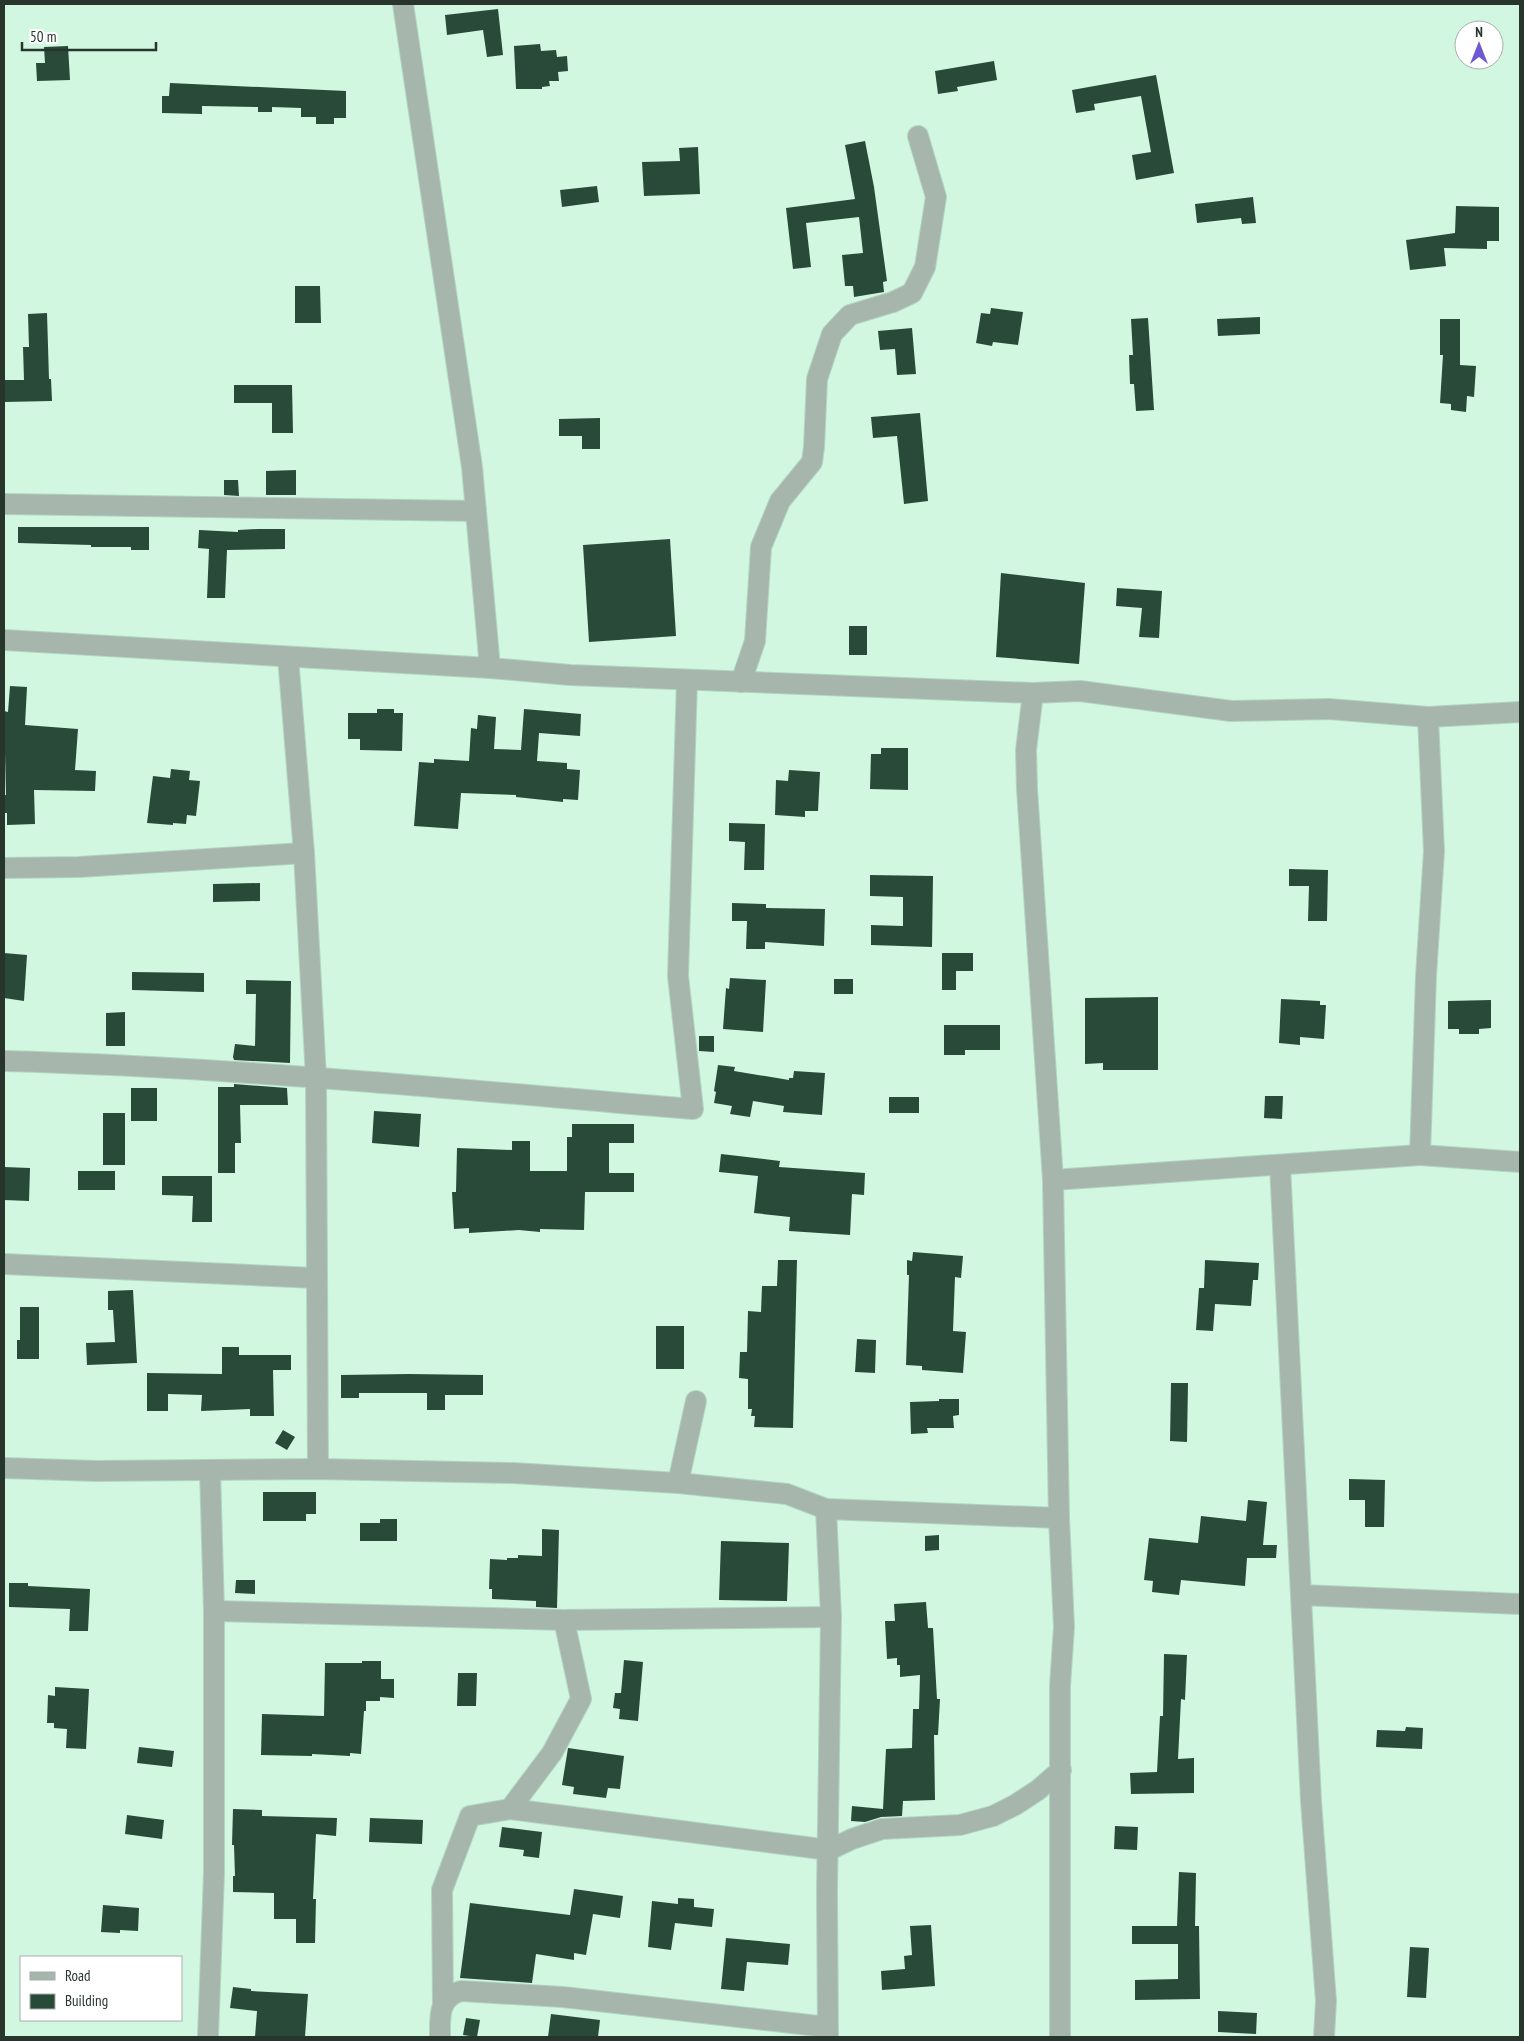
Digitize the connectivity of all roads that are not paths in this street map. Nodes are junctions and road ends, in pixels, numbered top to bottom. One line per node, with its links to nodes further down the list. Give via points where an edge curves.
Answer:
1 (403, 4): 4 (street)
2 (918, 136): 9 (street, via 936,197 925,267 912,293 850,315 832,334 818,379 812,462 780,501 761,547 755,641)
3 (4, 504): 4 (street)
4 (476, 511): 7 (street)
5 (4, 640): 6 (street)
6 (288, 657): 7 (street); 13 (street)
7 (490, 668): 8 (street, via 536,674)
8 (687, 680): 9 (street); 16 (street, via 678,976 693,1109)
9 (741, 682): 10 (street)
10 (1033, 693): 12 (street, via 1080,691 1231,711 1330,709); 20 (street, via 1026,750 1027,789)
11 (1520, 712): 12 (street)
12 (1428, 717): 17 (street, via 1434,851)
13 (304, 853): 14 (street, via 80,867); 16 (street)
14 (4, 868)
15 (4, 1061): 16 (street)
16 (316, 1078): 22 (street)
17 (1420, 1155): 18 (street); 19 (street)
18 (1520, 1162)
19 (1280, 1165): 20 (street); 30 (street)
20 (1053, 1180): 29 (street)
21 (4, 1264): 22 (street)
22 (316, 1278): 25 (street)
23 (696, 1402): 27 (street)
24 (4, 1468): 26 (street)
25 (318, 1469): 26 (street); 27 (street, via 513,1473)
26 (210, 1470): 32 (street)
27 (678, 1482): 28 (street, via 787,1494)
28 (826, 1508): 29 (street); 33 (street)
29 (1059, 1518): 35 (street, via 1064,1627 1060,1686)
30 (1301, 1595): 31 (street); 43 (street, via 1311,1801 1326,2000)
31 (1520, 1604)
32 (214, 1611): 34 (street); 40 (street, via 214,1872)
33 (831, 1617): 34 (street); 37 (street)
34 (564, 1620): 36 (street, via 581,1699 552,1753)
35 (1061, 1770): 37 (street, via 1038,1790 993,1816 960,1825 882,1829); 42 (street)
36 (510, 1809): 37 (street); 38 (street, via 470,1816 442,1890)
37 (829, 1850): 39 (street)
38 (443, 2005): 39 (street, via 447,1997 461,1991 563,1997 682,2009); 41 (street)
39 (828, 2032)
40 (208, 2037)
41 (440, 2037)
42 (1060, 2037)
43 (1324, 2037)

